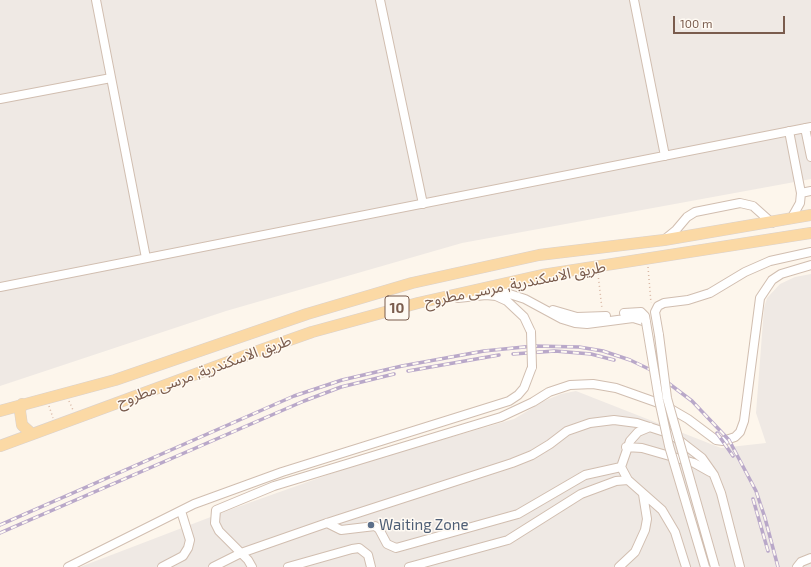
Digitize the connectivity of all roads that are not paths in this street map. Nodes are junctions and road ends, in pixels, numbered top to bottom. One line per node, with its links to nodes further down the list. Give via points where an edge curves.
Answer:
1 (96, 0): 4 (street)
2 (380, 0): 12 (street)
3 (634, 0): 8 (street)
4 (111, 78): 5 (street); 19 (street)
5 (0, 99)
6 (808, 127): 7 (street); 9 (street)
7 (789, 131): 8 (street); 11 (street)
8 (665, 156): 12 (street)
9 (811, 157)
10 (811, 191): 11 (street)
11 (801, 194): 14 (street, via 798,207)
12 (423, 204): 19 (street)
13 (811, 215): 14 (main road, طريق الاسكندرية, مرسى مطروح / 10)
14 (791, 219): 15 (main road, طريق الاسكندرية, مرسى مطروح / 10)
15 (772, 223): 17 (main road, طريق الاسكندرية, مرسى مطروح / 10); 17 (street, via 753,206 740,203 695,212)
16 (811, 233): 21 (main road, طريق الاسكندرية, مرسى مطروح / 10)
17 (664, 240): 28 (main road, طريق الاسكندرية, مرسى مطروح / 10, via 540,255 412,283 307,314 132,375)
18 (811, 252): 26 (street, bridge, via 770,261 745,272 710,293 658,306 655,312)
19 (146, 258): 22 (street)
20 (811, 265): 41 (street, via 781,274 772,280 760,298 743,427 735,437 716,440 664,405 616,388 593,384 570,385 548,392 501,418 274,486 216,510 216,527)
21 (487, 286): 23 (main road, طريق الاسكندرية, مرسى مطروح / 10); 24 (street)
22 (0, 287)
23 (418, 303): 31 (main road, طريق الاسكندرية, مرسى مطروح / 10, via 305,335); 38 (street, bridge, via 486,295 496,296 515,306 531,332 532,367 524,388 518,395 509,401 282,472)
24 (539, 305): 25 (street, via 562,319 575,323 587,324 633,318); 25 (street, via 577,317 638,312 645,316)
25 (646, 322): 27 (street, bridge)
26 (661, 349): 27 (street, bridge); 53 (street, bridge, via 667,398)
27 (650, 351): 52 (street, bridge, via 669,446)
28 (22, 404): 29 (main road, طريق الاسكندرية, مرسى مطروح / 10); 31 (main road, via 22,425)
29 (0, 411)
30 (650, 427): 33 (street, via 638,432); 35 (street, via 671,434 702,458); 39 (street, via 614,420 590,423 567,431 532,455 512,463)
31 (32, 434): 32 (main road, طريق الاسكندرية, مرسى مطروح / 10)
32 (0, 446)
33 (626, 447): 34 (street); 35 (street, via 642,448 694,463)
34 (621, 467): 36 (street); 39 (street, via 585,475 518,514 396,548 387,544 375,526 341,530)
35 (714, 475): 40 (street)
36 (628, 480): 37 (street); 49 (street, via 616,481 581,494 508,540)
37 (643, 494): 50 (street, via 647,519 645,530 635,552); 51 (street, via 662,510 675,532)
38 (180, 511): 43 (street); 44 (street, via 190,540 188,548 183,556)
39 (327, 523): 41 (street)
40 (736, 552): 54 (street); 55 (street, via 742,563)
41 (241, 553): 45 (street); 46 (street)
42 (811, 558): 56 (street)
43 (68, 567)
44 (162, 567)
45 (213, 567)
46 (252, 567)
47 (288, 567): 48 (street, via 359,548 368,555)
48 (371, 567)
49 (408, 567)
50 (619, 567)
51 (686, 567)
52 (705, 567)
53 (715, 567)
54 (740, 567)
55 (748, 567)
56 (796, 567)

